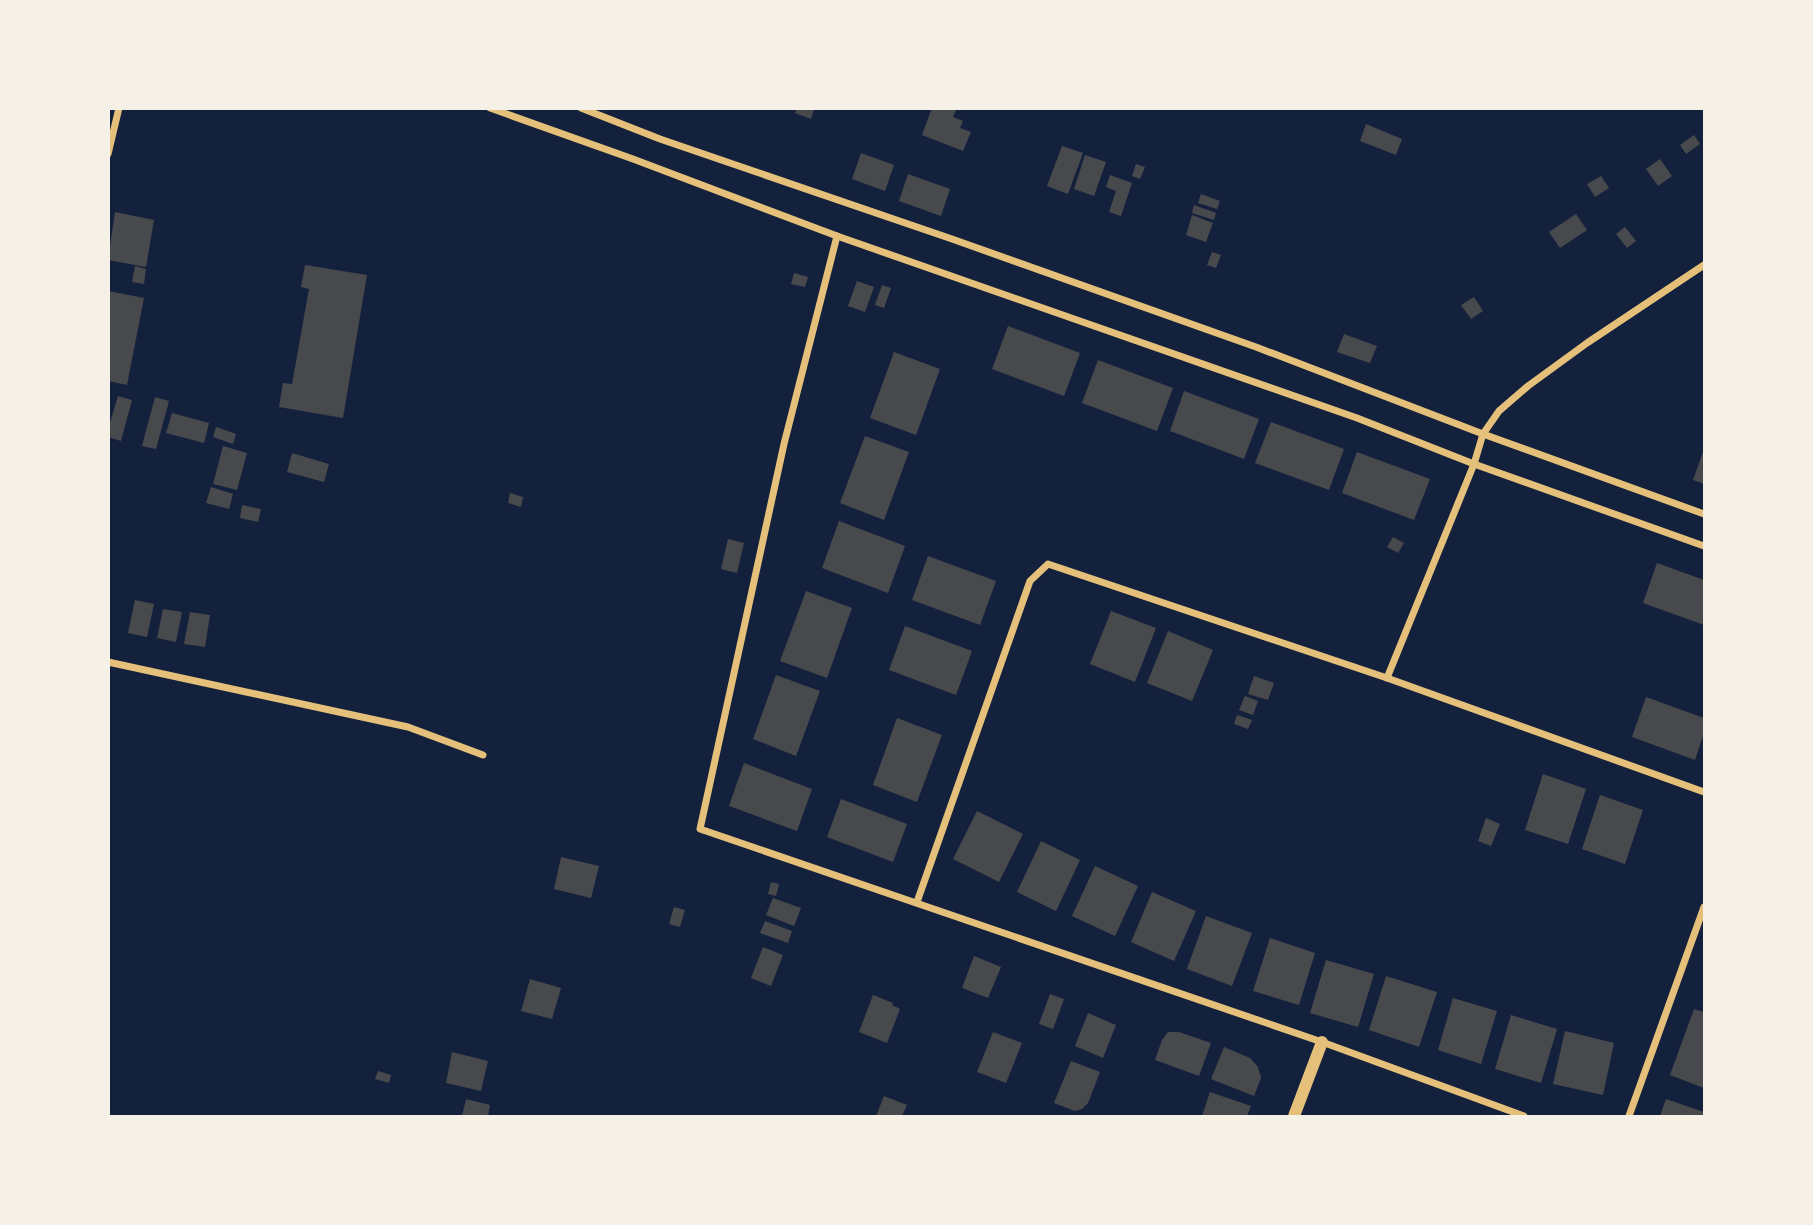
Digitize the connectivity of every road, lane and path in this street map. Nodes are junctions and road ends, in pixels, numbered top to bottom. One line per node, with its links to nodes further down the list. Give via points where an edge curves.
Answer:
1 (119, 108): 4 (street)
2 (490, 108): 5 (street)
3 (581, 108): 7 (street, via 1256,347)
4 (108, 154)
5 (837, 236): 8 (street, via 1357,418); 15 (street, via 784,444 700,829)
6 (1704, 265): 7 (street, via 1528,386 1499,411)
7 (1483, 433): 8 (street); 9 (street)
8 (1474, 464): 10 (street); 12 (street)
9 (1704, 514)
10 (1704, 546)
11 (108, 662): 13 (street, via 408,727)
12 (1387, 678): 14 (street); 15 (street, via 1048,565 1030,581)
13 (483, 755)
14 (1704, 792)
15 (916, 902): 17 (street)
16 (1704, 908): 20 (street)
17 (1322, 1042): 18 (street); 19 (street)
18 (1294, 1116)
19 (1524, 1116)
20 (1629, 1116)

